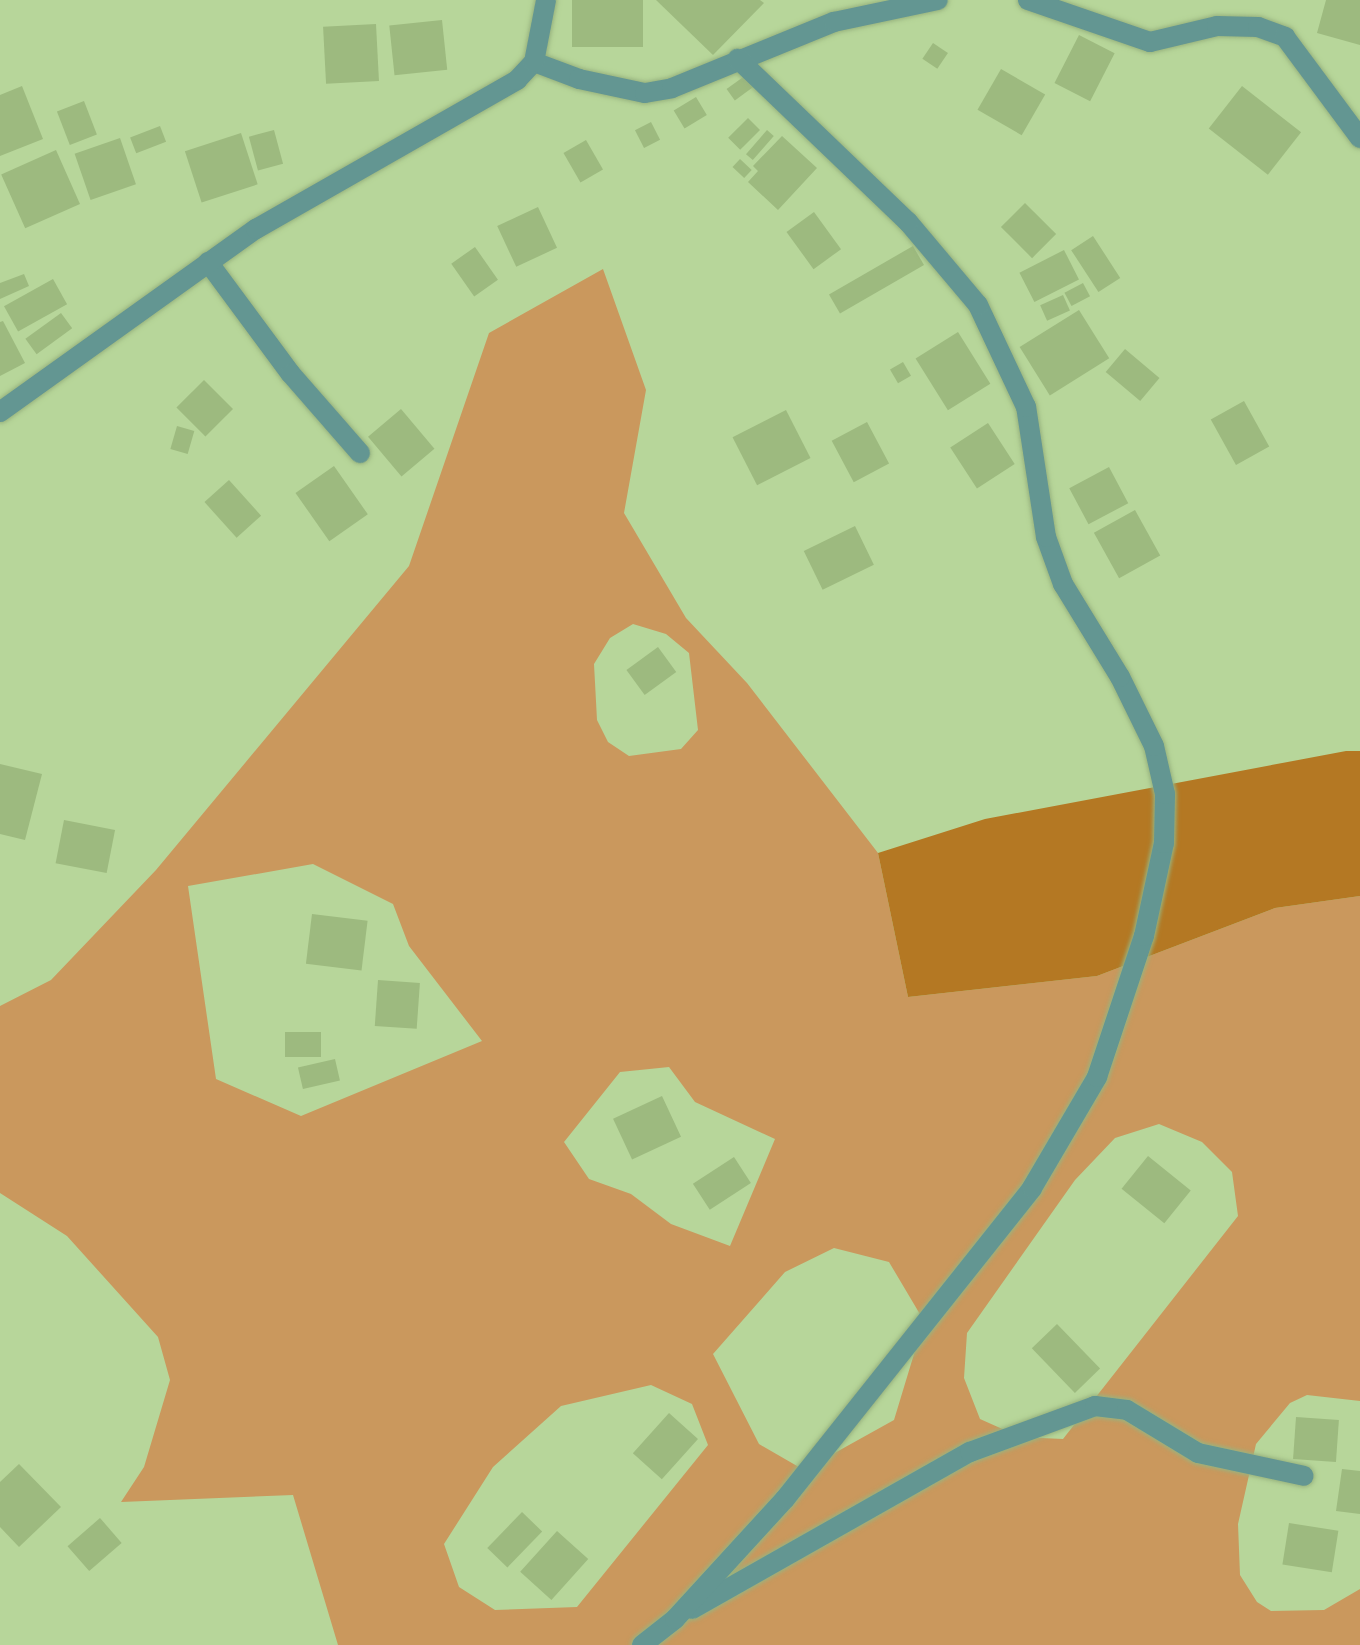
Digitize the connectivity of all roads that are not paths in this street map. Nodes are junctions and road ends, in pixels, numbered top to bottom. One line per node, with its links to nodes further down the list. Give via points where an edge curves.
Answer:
1 (546, 0): 5 (street)
2 (938, 0): 4 (street, via 834,22)
3 (1028, 0): 6 (street, via 1150,42 1217,26 1258,27 1285,37)
4 (738, 59): 5 (street, via 672,88 645,93 579,79); 11 (street, via 908,222 978,305 1026,407 1046,537 1063,584 1120,677 1154,746 1165,794 1164,843 1144,936 1097,1077 1032,1188 866,1401)
5 (534, 62): 7 (street, via 517,80 256,229)
6 (1360, 138)
7 (208, 262): 8 (street); 9 (street, via 291,374)
8 (0, 412)
9 (360, 453)
10 (1304, 1476): 11 (street, via 1198,1453 1127,1410 1095,1406 970,1452)
11 (675, 1619): 12 (street)
12 (642, 1645)

